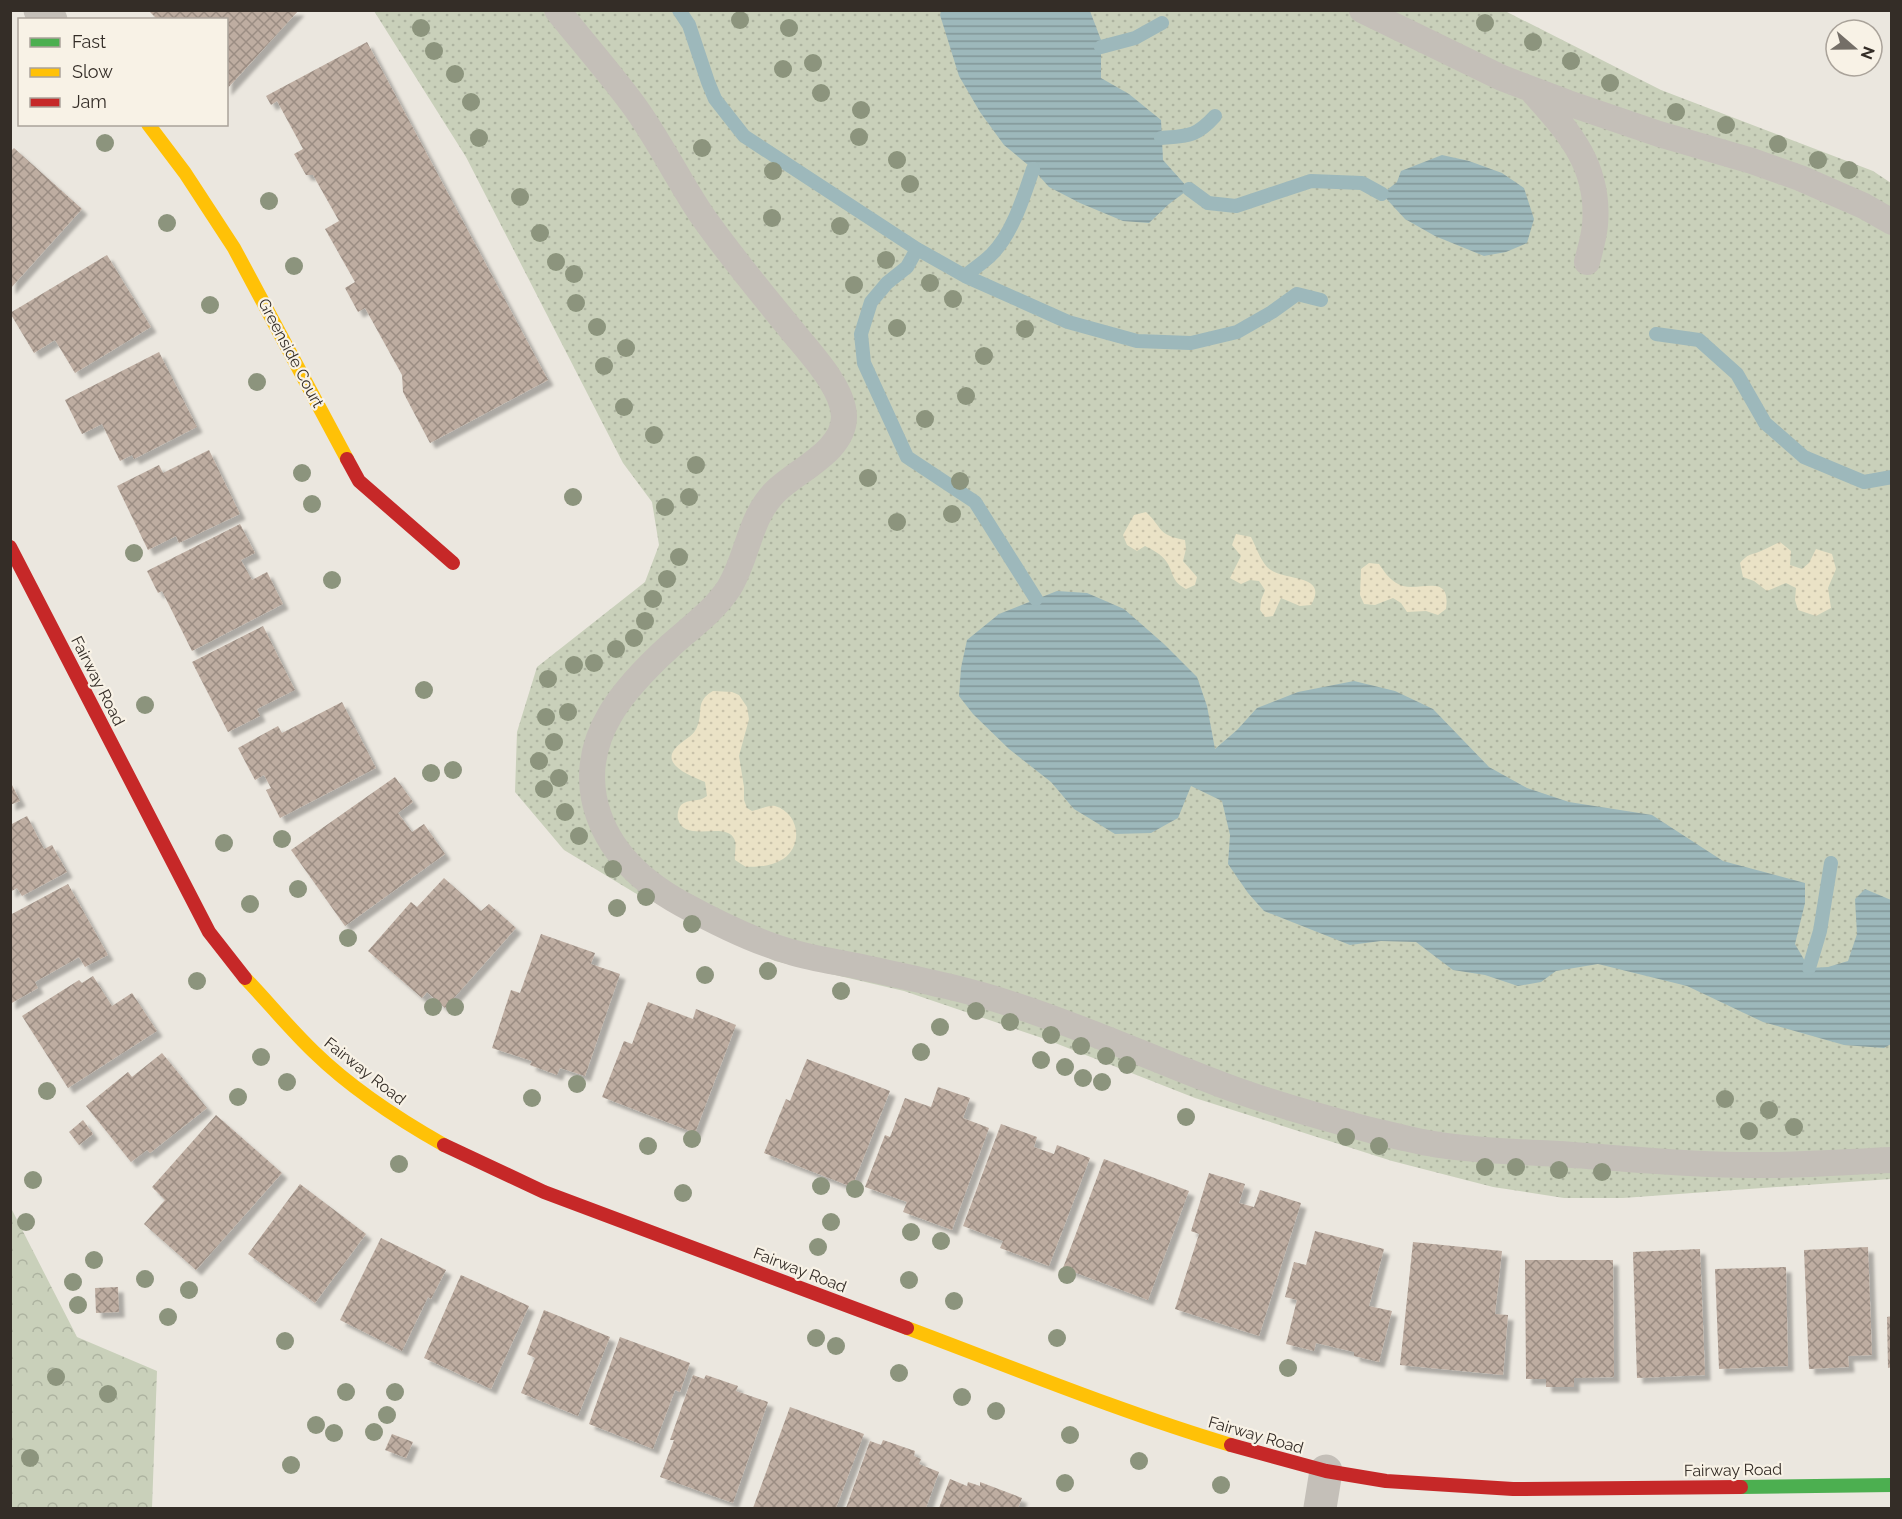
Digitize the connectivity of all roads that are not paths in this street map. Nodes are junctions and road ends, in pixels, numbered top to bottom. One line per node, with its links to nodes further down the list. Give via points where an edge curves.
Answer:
1 (557, 10): 9 (lane, via 634,106 700,212 833,382 844,412 844,423 833,447 775,491 762,506 736,574 720,599 649,667 602,726 593,759 598,813 614,848 645,880 682,904 768,945 984,995 1055,1018 1231,1088 1410,1140 1510,1152 1664,1162 1752,1165)
2 (1362, 10): 3 (lane)
3 (1530, 89): 5 (lane, via 1800,178); 6 (lane, via 1566,129 1587,166 1595,194 1595,225)
4 (150, 126): 8 (street, Greenside Court, via 234,248 360,481)
5 (1892, 222)
6 (1587, 262)
7 (10, 547): 10 (street, Fairway Road, via 209,932 243,976 319,1058 404,1122 451,1149 554,1196 1184,1431)
8 (453, 563)
9 (1892, 1160)
10 (1326, 1471): 11 (street, Fairway Road, via 1386,1481 1513,1490); 12 (street)
11 (1892, 1485)
12 (1320, 1509)

